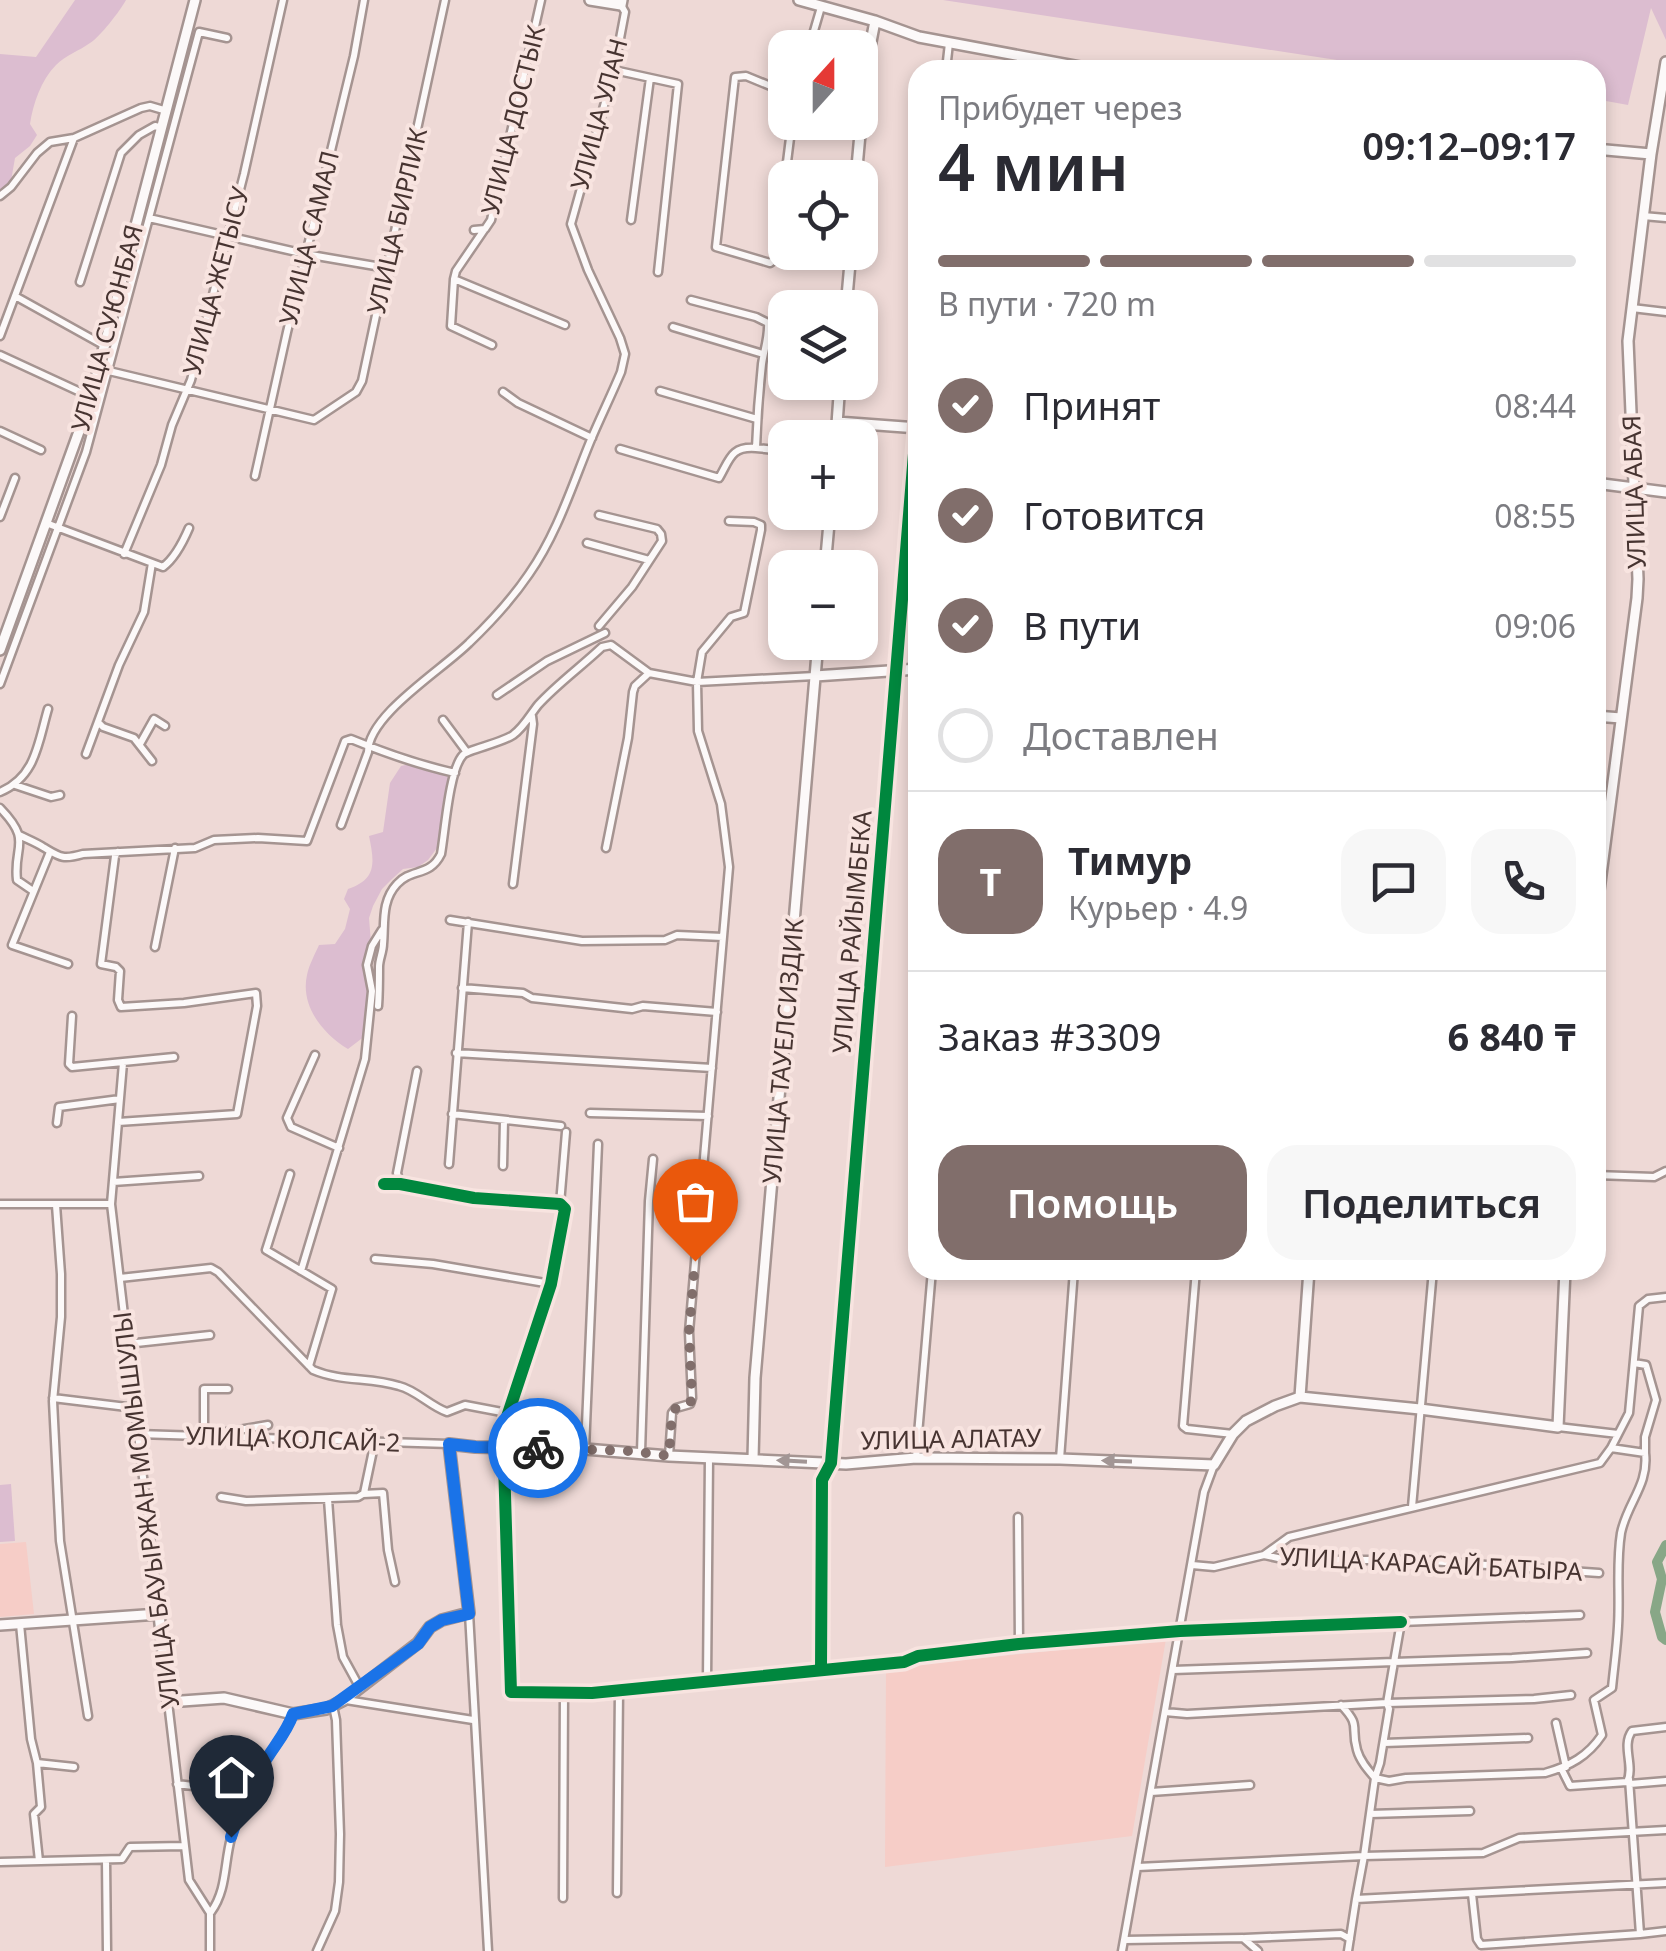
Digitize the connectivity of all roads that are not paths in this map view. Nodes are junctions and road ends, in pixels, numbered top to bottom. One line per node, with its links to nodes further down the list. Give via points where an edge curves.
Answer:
1 (195, 0): 20 (street, УЛИЦА СУЮНБАЯ)
2 (282, 0): 34 (street, УЛИЦА ЖЕТЫСУ)
3 (364, 0): 35 (street, УЛИЦА САМАЛ)
4 (445, 0): 37 (street, УЛИЦА БИРЛИК)
5 (541, 0): 32 (street, УЛИЦА ДОСТЫК)
6 (590, 0): 8 (street)
7 (799, 0): 9 (street)
8 (621, 2): 17 (street, УЛИЦА УЛАН)
9 (821, 7): 10 (street); 11 (street)
10 (875, 21): 13 (street); 25 (street)
11 (814, 30)
12 (227, 38): 29 (street, via 199,32)
13 (949, 42): 14 (street); 15 (street)
14 (947, 60)
15 (1019, 60)
16 (1666, 62): 24 (street, УЛИЦА АБАЯ)
17 (614, 70): 18 (street); 62 (street, УЛИЦА УЛАН, via 572,224 625,354)
18 (650, 78): 31 (street); 38 (street, via 678,84)
19 (768, 85): 36 (street, via 735,77 716,247)
20 (166, 111): 21 (street, УЛИЦА СУЮНБАЯ); 22 (street, via 141,108)
21 (162, 128): 27 (street, УЛИЦА СУЮНБАЯ); 40 (street, via 139,134 121,153)
22 (74, 138): 26 (street, via 50,142); 41 (street)
23 (1606, 150): 24 (street)
24 (1651, 154): 28 (street, УЛИЦА АБАЯ)
25 (858, 160)
26 (0, 196)
27 (138, 215): 29 (street); 49 (street, УЛИЦА СУЮНБАЯ)
28 (1644, 216): 30 (street); 43 (street, УЛИЦА АБАЯ)
29 (151, 218): 34 (street); 52 (street)
30 (1666, 218)
31 (632, 220)
32 (485, 229): 33 (street, УЛИЦА ДОСТЫК); 39 (street)
33 (474, 230)
34 (228, 237): 35 (street); 53 (street, УЛИЦА ЖЕТЫСУ)
35 (305, 254): 37 (street); 57 (street, УЛИЦА САМАЛ)
36 (768, 262)
37 (387, 268): 57 (street, УЛИЦА БИРЛИК, via 356,392 314,420)
38 (658, 272)
39 (454, 279): 45 (street); 48 (street, via 451,326)
40 (80, 282)
41 (15, 296): 47 (street); 49 (street)
42 (691, 300): 50 (street, via 764,320 769,328)
43 (1632, 308): 44 (street); 70 (street, УЛИЦА АБАЯ)
44 (1666, 312)
45 (565, 325)
46 (673, 327): 50 (street)
47 (0, 336)
48 (492, 345)
49 (105, 346): 56 (street, УЛИЦА СУЮНБАЯ)
50 (763, 354): 58 (street)
51 (0, 356): 56 (street)
52 (109, 371): 53 (street); 77 (street)
53 (186, 390): 57 (street); 80 (street, УЛИЦА ЖЕТЫСУ)
54 (660, 391): 58 (street)
55 (503, 392): 62 (street)
56 (91, 398): 75 (street, УЛИЦА СУЮНБАЯ)
57 (268, 410): 67 (street, УЛИЦА САМАЛ)
58 (756, 418): 63 (street)
59 (878, 425): 60 (street)
60 (908, 427)
61 (0, 431): 65 (street)
62 (592, 438): 103 (street, via 530,572 467,646 381,719)
63 (756, 448): 64 (street, via 735,452 719,478); 66 (street)
64 (620, 449)
65 (41, 450)
66 (768, 450)
67 (255, 476)
68 (15, 478): 73 (street)
69 (1606, 484): 70 (street)
70 (1635, 488): 71 (street); 98 (street, УЛИЦА АБАЯ, via 1638,579)
71 (1666, 492)
72 (599, 515): 81 (street, via 656,529 662,541)
73 (0, 517)
74 (729, 520): 92 (street, via 761,525 749,596 744,613 732,617 702,652)
75 (46, 524): 77 (street); 83 (street, УЛИЦА СУЮНБАЯ)
76 (908, 527): 89 (street, УЛИЦА РАЙЫМБЕКА)
77 (58, 528): 80 (street); 93 (street)
78 (190, 528): 82 (street, via 167,564)
79 (587, 542): 81 (street)
80 (124, 554): 82 (street)
81 (650, 560): 84 (street)
82 (152, 563): 100 (street, via 144,612)
83 (5, 621): 86 (street, УЛИЦА СУЮНБАЯ)
84 (599, 626)
85 (605, 634): 94 (street)
86 (0, 650)
87 (816, 660): 91 (street, УЛИЦА ТАУЕЛСИЗДИК)
88 (908, 669): 89 (street)
89 (895, 670): 91 (street); 199 (street, УЛИЦА РАЙЫМБЕКА)
90 (649, 673): 92 (street); 96 (street, via 612,645 602,647); 116 (street, via 633,692)
91 (815, 676): 92 (street); 197 (street, УЛИЦА ТАУЕЛСИЗДИК)
92 (696, 682): 124 (street, via 698,731 720,804 729,867)
93 (0, 684)
94 (496, 695)
95 (48, 709): 108 (street, via 31,766)
96 (532, 714): 104 (street, via 509,738); 119 (street)
97 (1606, 717): 98 (street)
98 (1621, 718): 114 (street, УЛИЦА АБАЯ)
99 (443, 720): 104 (street)
100 (98, 722): 102 (street); 105 (street)
101 (166, 726): 102 (street, via 154,719)
102 (140, 744): 106 (street)
103 (368, 746): 107 (street); 112 (street); 115 (street, via 345,741 307,840 214,840)
104 (466, 751): 107 (street)
105 (86, 754)
106 (152, 761)
107 (454, 774): 123 (street, via 442,854 435,865 396,884 382,914)
108 (15, 785): 109 (street); 110 (street)
109 (0, 792)
110 (60, 795)
111 (0, 808): 113 (street)
112 (342, 825)
113 (19, 834): 117 (street); 120 (street, via 17,880)
114 (1606, 835)
115 (175, 848): 118 (street); 125 (street)
116 (606, 848)
117 (50, 852): 118 (street, via 71,858); 120 (street)
118 (118, 852): 142 (street, via 101,964 120,971 121,1008 256,993 257,1006 237,1114)
119 (513, 884)
120 (34, 892): 126 (street, via 12,945)
121 (450, 920): 122 (street)
122 (468, 922): 124 (street, via 582,941); 127 (street)
123 (383, 929): 128 (street); 145 (street, via 367,965 372,991 365,1060)
124 (723, 937): 129 (street)
125 (155, 947)
126 (68, 964)
127 (462, 988): 129 (street); 131 (street)
128 (378, 1006)
129 (716, 1012): 135 (street)
130 (72, 1016): 134 (street, via 68,1064)
131 (456, 1053): 135 (street); 139 (street)
132 (315, 1055): 145 (street, via 287,1118 291,1127)
133 (174, 1057): 134 (street)
134 (123, 1064): 137 (street, УЛИЦА БАУЫРЖАН МОМЫШУЛЫ)
135 (712, 1068): 140 (street)
136 (417, 1071): 155 (street)
137 (120, 1099): 142 (street, УЛИЦА БАУЫРЖАН МОМЫШУЛЫ); 143 (street, via 59,1106)
138 (590, 1113): 140 (street)
139 (452, 1114): 141 (street); 147 (street)
140 (708, 1116): 194 (street, via 689,1332 692,1398 672,1413)
141 (504, 1120): 148 (street); 158 (street, via 564,1129)
142 (118, 1122): 153 (street, УЛИЦА БАУЫРЖАН МОМЫШУЛЫ)
143 (57, 1123)
144 (598, 1144): 191 (street)
145 (339, 1148): 161 (street)
146 (653, 1158): 192 (street)
147 (449, 1164)
148 (503, 1166)
149 (1666, 1172): 152 (street)
150 (290, 1174): 161 (street, via 266,1250)
151 (199, 1176): 153 (street)
152 (1606, 1176)
153 (113, 1182): 157 (street, УЛИЦА БАУЫРЖАН МОМЫШУЛЫ)
154 (384, 1184): 155 (street)
155 (400, 1184): 158 (street)
156 (0, 1204): 159 (street)
157 (111, 1204): 159 (street); 162 (street, УЛИЦА БАУЫРЖАН МОМЫШУЛЫ)
158 (560, 1204): 169 (street, via 565,1209)
159 (56, 1205): 177 (street, via 61,1274)
160 (375, 1258): 169 (street)
161 (302, 1271): 174 (street, via 332,1289)
162 (120, 1278): 172 (street, УЛИЦА БАУЫРЖАН МОМЫШУЛЫ); 174 (street, via 211,1268)
163 (931, 1280): 196 (street)
164 (1073, 1280): 198 (street)
165 (1195, 1280): 184 (street, via 1183,1426)
166 (1308, 1280): 176 (street)
167 (1432, 1280): 179 (street)
168 (1565, 1280): 182 (street)
169 (551, 1284): 180 (street)
170 (1666, 1296): 173 (street, via 1639,1306)
171 (210, 1335): 172 (street)
172 (127, 1344): 178 (street, УЛИЦА БАУЫРЖАН МОМЫШУЛЫ)
173 (1634, 1363): 185 (street, via 1629,1412); 193 (street, via 1646,1366 1656,1396)
174 (309, 1366): 180 (street, via 329,1377 401,1386 447,1412 465,1405)
175 (228, 1390): 186 (street, via 204,1388)
176 (1300, 1397): 179 (street); 184 (street)
177 (53, 1398): 178 (street); 213 (street, via 60,1541)
178 (135, 1408): 183 (street, УЛИЦА БАУЫРЖАН МОМЫШУЛЫ)
179 (1420, 1409): 182 (street); 204 (street)
180 (507, 1413): 189 (street)
181 (268, 1425): 186 (street)
182 (1558, 1427): 185 (street)
183 (138, 1434): 186 (street, УЛИЦА КОЛСАЙ-2); 210 (street, УЛИЦА БАУЫРЖАН МОМЫШУЛЫ)
184 (1233, 1434): 200 (street)
185 (1618, 1434): 190 (street)
186 (204, 1436): 187 (street, УЛИЦА КОЛСАЙ-2)
187 (375, 1440): 188 (street, УЛИЦА КОЛСАЙ-2); 201 (street)
188 (449, 1444): 189 (street, УЛИЦА АЛАТАУ); 211 (street)
189 (503, 1447): 191 (street, УЛИЦА АЛАТАУ); 226 (street, via 511,1692)
190 (1611, 1448): 193 (street); 204 (street, via 1600,1464)
191 (585, 1449): 192 (street, УЛИЦА АЛАТАУ)
192 (640, 1452): 194 (street, УЛИЦА АЛАТАУ)
193 (1645, 1452): 243 (street, via 1646,1472 1620,1543 1612,1688 1594,1700 1602,1735)
194 (669, 1456): 195 (street, УЛИЦА АЛАТАУ)
195 (709, 1458): 197 (street, УЛИЦА АЛАТАУ); 223 (street)
196 (916, 1458): 198 (street, УЛИЦА АЛАТАУ); 199 (street, УЛИЦА АЛАТАУ)
197 (753, 1459): 199 (street, УЛИЦА АЛАТАУ, one-way to 197)
198 (1060, 1460): 200 (street, УЛИЦА АЛАТАУ, one-way to 198)
199 (831, 1463): 221 (street, УЛИЦА РАЙЫМБЕКА, via 820,1507)
200 (1214, 1465): 207 (street)
201 (364, 1494): 203 (street); 209 (street, via 383,1493)
202 (221, 1497): 203 (street)
203 (328, 1499): 224 (street, via 337,1625)
204 (1412, 1507): 206 (street, via 1288,1537)
205 (1018, 1517): 218 (street)
206 (1264, 1555): 207 (street, УЛИЦА КАРАСАЙ БАТЫРА, via 1214,1567); 208 (street, УЛИЦА КАРАСАЙ БАТЫРА)
207 (1192, 1564): 217 (street)
208 (1599, 1573)
209 (394, 1582)
210 (159, 1614): 213 (street); 229 (street, УЛИЦА БАУЫРЖАН МОМЫШУЛЫ)
211 (469, 1614): 224 (street, via 430,1627); 236 (street)
212 (1580, 1614): 214 (street)
213 (73, 1620): 215 (street); 235 (street)
214 (1401, 1622): 217 (street); 220 (street)
215 (20, 1624): 216 (street); 241 (street)
216 (0, 1626)
217 (1180, 1631): 218 (street); 222 (street)
218 (1018, 1644): 221 (street)
219 (1587, 1653): 220 (street)
220 (1394, 1662): 222 (street); 230 (street)
221 (820, 1670): 223 (street)
222 (1173, 1670): 233 (street)
223 (707, 1681): 225 (street)
224 (360, 1688): 228 (street)
225 (619, 1690): 226 (street); 263 (street)
226 (564, 1691): 265 (street)
227 (1571, 1695): 230 (street)
228 (344, 1700): 232 (street); 236 (street)
229 (168, 1702): 234 (street, via 224,1698); 247 (street, УЛИЦА БАУЫРЖАН МОМЫШУЛЫ)
230 (1387, 1703): 231 (street); 240 (street)
231 (1341, 1705): 233 (street); 244 (street, via 1354,1718 1357,1750)
232 (332, 1706): 234 (street); 275 (street, via 340,1882)
233 (1165, 1712): 249 (street)
234 (293, 1714): 250 (street)
235 (88, 1716)
236 (473, 1720): 276 (street)
237 (1556, 1723): 243 (street)
238 (1666, 1727): 246 (street, via 1632,1730)
239 (1528, 1738): 240 (street)
240 (1384, 1743): 244 (street)
241 (36, 1763): 242 (street); 259 (street)
242 (74, 1767)
243 (1564, 1768): 244 (street); 246 (street, via 1570,1786)
244 (1375, 1778): 252 (street)
245 (1666, 1780): 246 (street)
246 (1630, 1781): 254 (street)
247 (178, 1784): 250 (street); 255 (street, УЛИЦА БАУЫРЖАН МОМЫШУЛЫ)
248 (1250, 1785): 249 (street)
249 (1151, 1792): 260 (street)
250 (248, 1793): 267 (street, via 231,1837 221,1897)
251 (1470, 1810): 252 (street)
252 (1370, 1814): 256 (street)
253 (1666, 1830): 254 (street)
254 (1633, 1832): 256 (street, via 1519,1838 1483,1853); 262 (street)
255 (184, 1846): 257 (street, via 130,1847 122,1859); 267 (street, УЛИЦА БАУЫРЖАН МОМЫШУЛЫ, via 189,1880)
256 (1364, 1856): 260 (street); 266 (street)
257 (106, 1860): 259 (street); 273 (street)
258 (0, 1862): 259 (street)
259 (39, 1862)
260 (1138, 1867): 272 (street)
261 (1666, 1883): 262 (street)
262 (1636, 1885): 264 (street); 269 (street)
263 (616, 1893)
264 (1472, 1894): 266 (street); 269 (street, via 1481,1945)
265 (563, 1898)
266 (1356, 1899): 271 (street)
267 (210, 1913): 274 (street, УЛИЦА БАУЫРЖАН МОМЫШУЛЫ)
268 (1666, 1931): 269 (street)
269 (1640, 1934)
270 (1243, 1938): 271 (street); 272 (street); 278 (street)
271 (1350, 1939): 279 (street)
272 (1125, 1940): 277 (street)
273 (107, 1951)
274 (210, 1951)
275 (317, 1951)
276 (488, 1951)
277 (1122, 1951)
278 (1258, 1951)
279 (1348, 1951)

